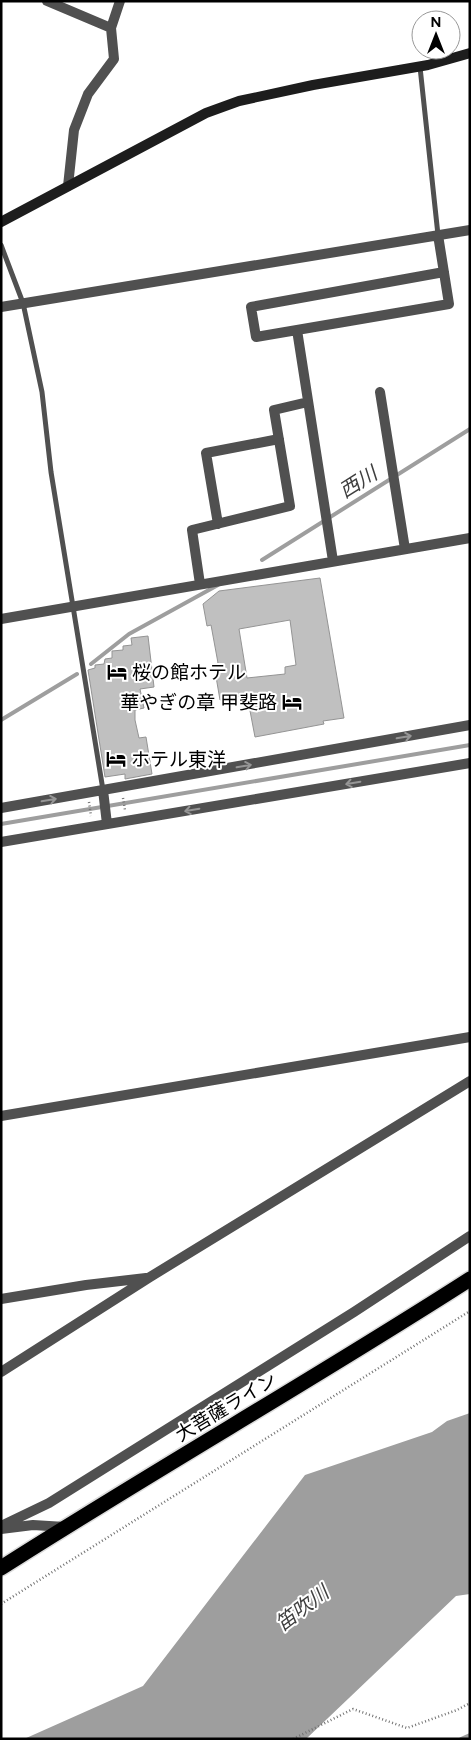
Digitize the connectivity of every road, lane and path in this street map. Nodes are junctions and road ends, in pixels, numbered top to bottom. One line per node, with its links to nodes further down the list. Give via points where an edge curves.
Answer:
1 (47, 1): 3 (street)
2 (120, 1): 3 (street)
3 (111, 28): 6 (street, via 114,59 88,94 74,130)
4 (470, 53): 5 (main road)
5 (420, 66): 6 (main road, via 239,101 206,113); 9 (lane)
6 (68, 186): 7 (main road)
7 (1, 222)
8 (470, 230): 9 (street)
9 (438, 235): 11 (street); 12 (street)
10 (1, 245): 12 (lane)
11 (444, 272): 14 (street, via 449,304); 14 (street, via 251,307 256,337)
12 (23, 303): 13 (street); 23 (lane, via 42,392 51,472)
13 (1, 307)
14 (297, 330): 16 (street)
15 (380, 392): 20 (street)
16 (308, 402): 17 (street, via 274,410); 21 (street)
17 (279, 439): 18 (street, via 290,506); 18 (street, via 206,453)
18 (218, 524): 22 (street, via 192,530)
19 (470, 538): 20 (street)
20 (405, 549): 21 (street)
21 (333, 562): 22 (street)
22 (200, 584): 23 (street)
23 (73, 606): 24 (street); 27 (lane)
24 (1, 619)
25 (470, 725): 27 (street, one-way to 25)
26 (470, 763): 33 (street, one-way to 33)
27 (103, 790): 30 (street, one-way to 27); 33 (street)
28 (122, 795): 31 (path)
29 (89, 802): 32 (path)
30 (1, 808)
31 (125, 813)
32 (92, 817)
33 (108, 824): 34 (street)
34 (1, 842)
35 (470, 1037): 37 (street)
36 (470, 1081): 39 (street)
37 (1, 1116)
38 (470, 1236): 45 (street, via 49,1503)
39 (150, 1277): 41 (street); 43 (street)
40 (470, 1279): 44 (highway, 大菩薩ライン)
41 (1, 1300)
42 (470, 1311): 47 (path)
43 (1, 1372)
44 (65, 1527): 45 (street); 46 (highway, 大菩薩ライン)
45 (1, 1528)
46 (1, 1568)
47 (1, 1604)
48 (470, 1702): 49 (path, via 407,1728 353,1709)
49 (294, 1739)

